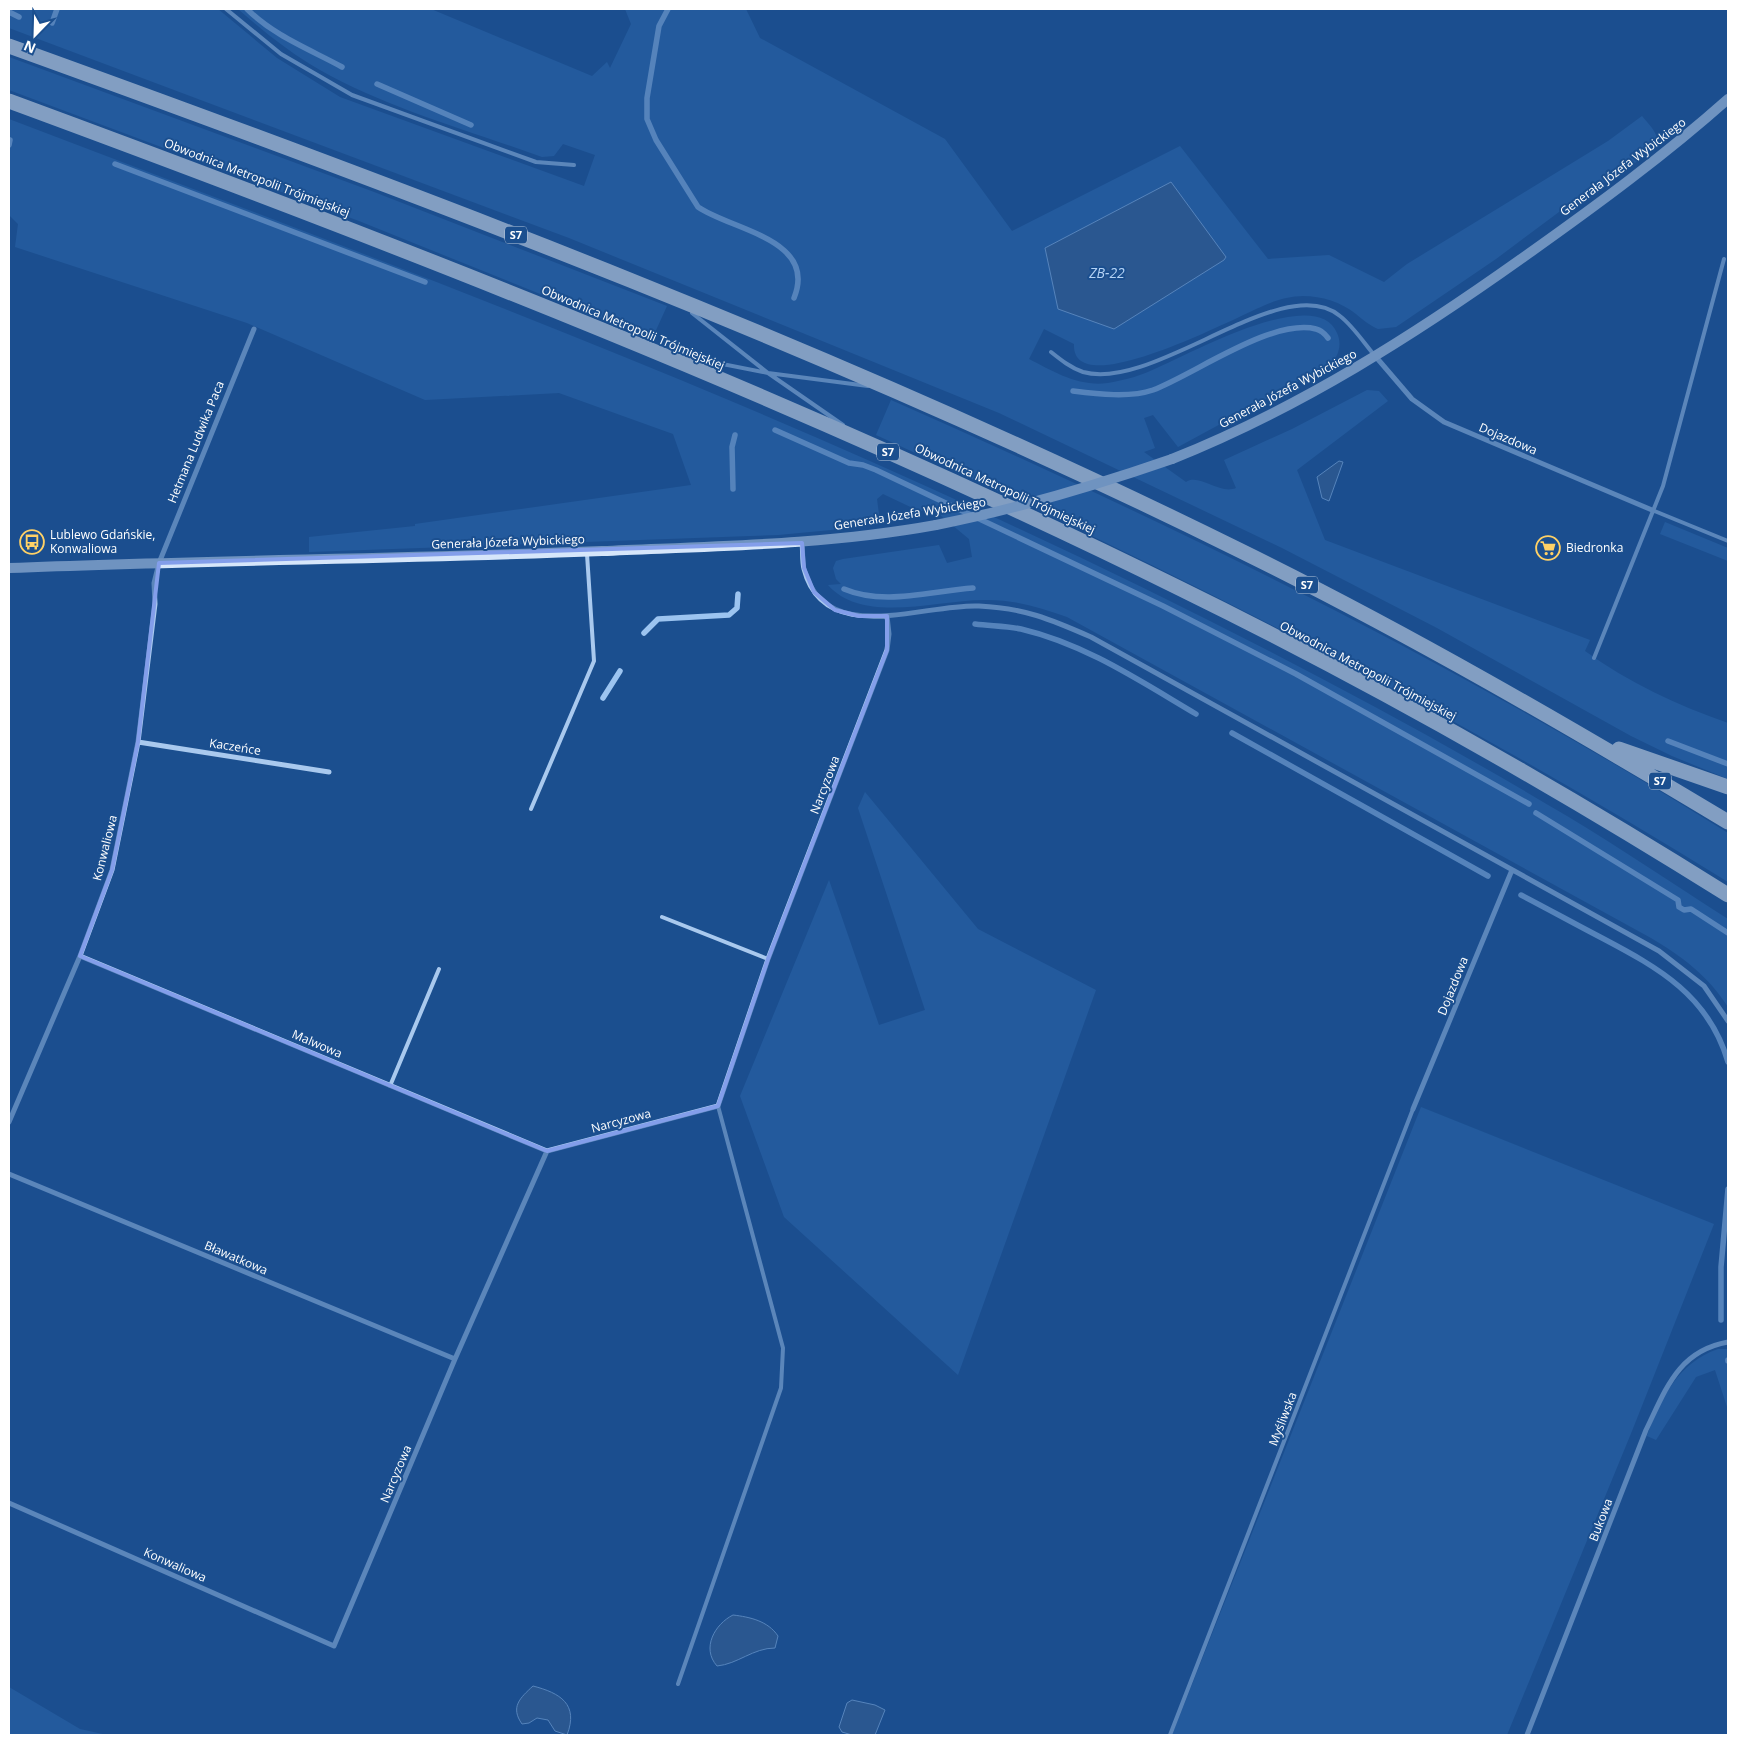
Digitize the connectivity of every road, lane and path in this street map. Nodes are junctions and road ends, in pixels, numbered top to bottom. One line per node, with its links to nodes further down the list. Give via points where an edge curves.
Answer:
1 (226, 9): 5 (lane, via 281,54 352,95 536,162)
2 (9, 46): 7 (highway, S7, via 456,211)
3 (1728, 99): 11 (main road, Generała Józefa Wybickiego, via 1673,147 1576,220)
4 (9, 101): 9 (highway, Obwodnica Metropolii Trójmiejskiej / S7, via 422,257)
5 (574, 165)
6 (1724, 259): 15 (lane, via 1663,486)
7 (670, 296): 12 (lane); 13 (highway, S7)
8 (254, 329): 19 (street, Hetmana Ludwika Paca)
9 (648, 349): 12 (lane); 14 (highway, Obwodnica Metropolii Trójmiejskiej / S7)
10 (1052, 352): 11 (lane, via 1082,372 1120,372 1170,356 1260,315 1288,307 1307,306 1339,315)
11 (1376, 357): 15 (street, Dojazdowa, via 1412,400 1444,422); 17 (main road, Generała Józefa Wybickiego, bridge, via 1222,438 1172,459 996,513 936,525)
12 (768, 373): 13 (lane); 14 (lane)
13 (895, 390): 23 (highway, S7, via 1239,550)
14 (872, 445): 30 (highway, Obwodnica Metropolii Trójmiejskiej / S7, via 1182,589 1388,697 1509,764)
15 (1652, 510): 16 (lane); 22 (lane)
16 (1728, 541)
17 (802, 543): 18 (main road, Generała Józefa Wybickiego); 21 (street, via 804,568 814,592 835,610 859,616)
18 (587, 552): 19 (main road, Generała Józefa Wybickiego); 27 (lane, via 594,661)
19 (159, 563): 20 (main road, Generała Józefa Wybickiego); 24 (street, Konwaliowa, via 154,583 155,604)
20 (9, 568)
21 (887, 616): 29 (street, via 977,606 1018,609 1044,616 1091,637); 33 (street, Narcyzowa, via 887,650)
22 (1594, 658)
23 (1592, 740): 26 (highway); 28 (highway, S7)
24 (138, 742): 25 (street, Kaczeńce); 32 (street, Konwaliowa, via 112,870)
25 (329, 772)
26 (1728, 787)
27 (531, 809)
28 (1728, 822)
29 (1512, 870): 35 (street, via 1659,951 1704,986); 38 (street, Dojazdowa)
30 (1728, 895)
31 (662, 917): 33 (lane)
32 (80, 956): 36 (street, Malwowa); 39 (street, Konwaliowa)
33 (768, 959): 37 (street, Narcyzowa)
34 (438, 970): 36 (lane)
35 (1728, 1021)
36 (390, 1086): 40 (street, Malwowa)
37 (718, 1106): 40 (street, Narcyzowa); 46 (lane, via 783,1348 782,1388)
38 (1413, 1109): 47 (lane, Myśliwska)
39 (9, 1122)
40 (547, 1151): 43 (street, Narcyzowa)
41 (9, 1174): 43 (street, Bławatkowa)
42 (1728, 1342): 48 (street, Bukowa, via 1711,1345 1685,1361 1668,1386 1646,1430)
43 (455, 1359): 45 (street, Narcyzowa)
44 (9, 1503): 45 (street, Konwaliowa)
45 (334, 1646)
46 (678, 1684)
47 (1170, 1735)
48 (1527, 1735)

